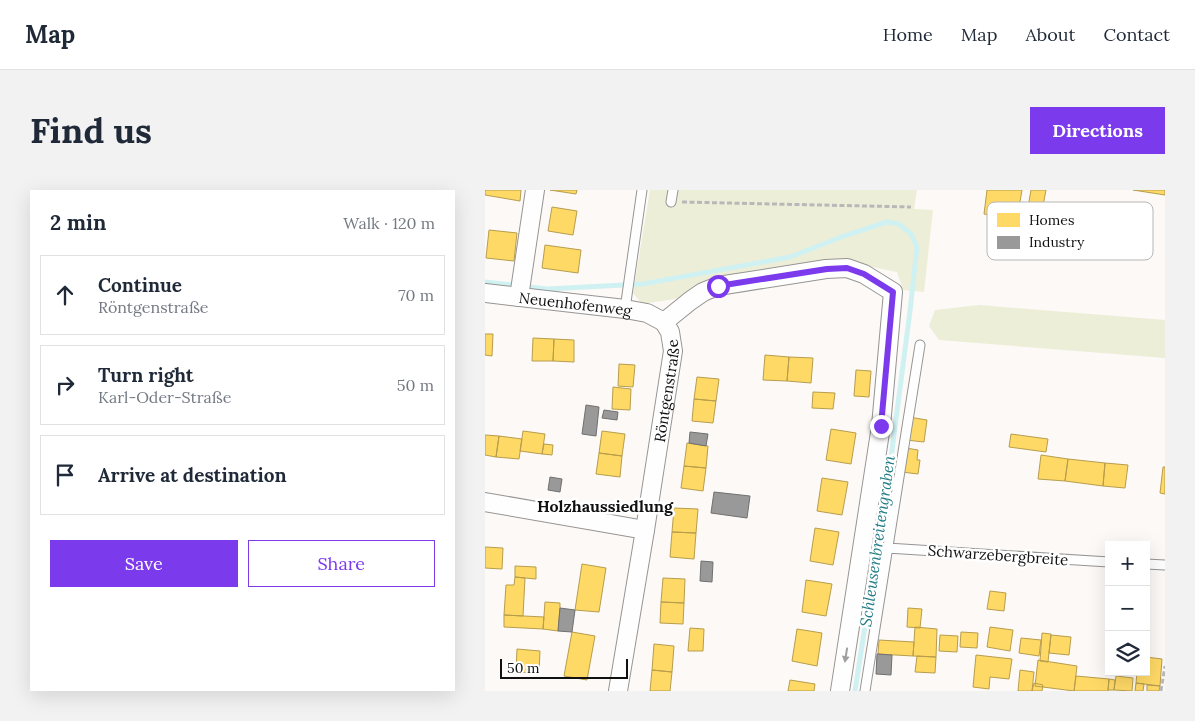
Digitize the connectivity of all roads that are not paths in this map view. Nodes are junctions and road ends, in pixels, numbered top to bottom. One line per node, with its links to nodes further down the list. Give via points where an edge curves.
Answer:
1 (535, 190): 5 (street)
2 (642, 190): 7 (lane)
3 (673, 190): 4 (lane)
4 (671, 202)
5 (520, 291): 6 (street, Neuenhofenweg); 7 (street, Neuenhofenweg)
6 (485, 293)
7 (626, 303): 8 (street, Neuenhofenweg)
8 (663, 322): 11 (street, Röntgenstraße, via 673,351); 17 (street, Röntgenstraße, one-way to 17, via 703,292 718,286 827,269 847,268 864,274 893,292 881,426)
9 (920, 345): 12 (lane)
10 (485, 502): 11 (street)
11 (645, 530): 16 (street, Röntgenstraße)
12 (887, 548): 13 (lane, Schwarzebergbreite); 18 (lane)
13 (1105, 562)
14 (1150, 564): 15 (lane)
15 (1165, 565)
16 (618, 691)
17 (840, 691)
18 (865, 691)

